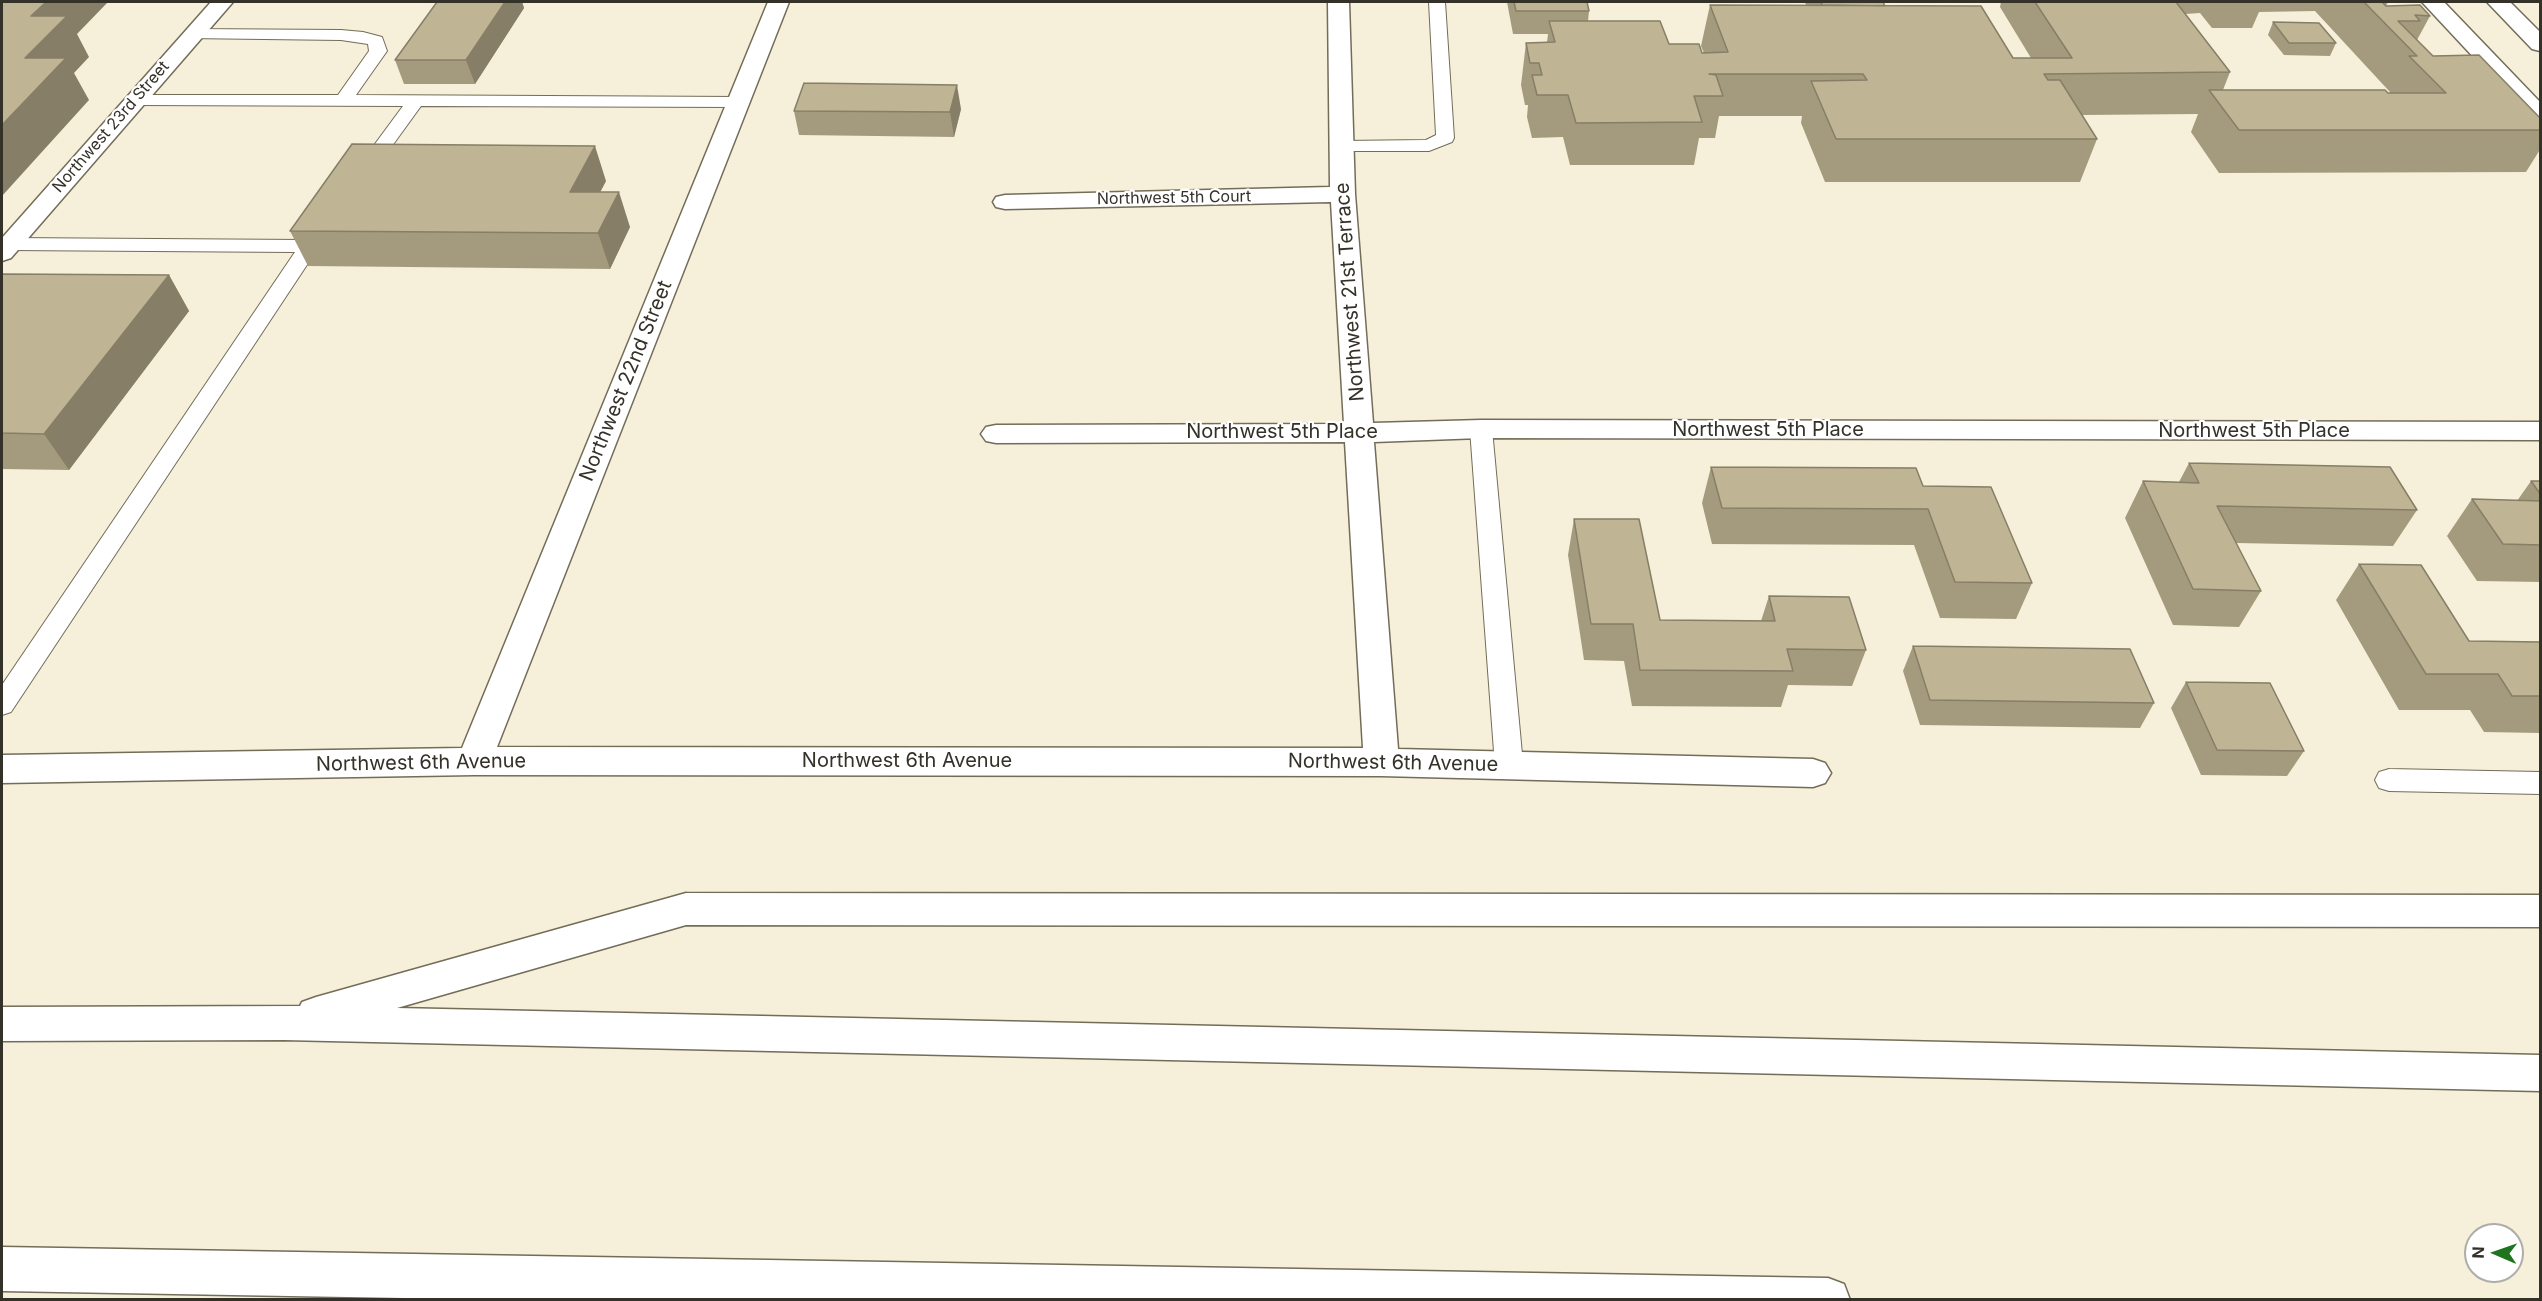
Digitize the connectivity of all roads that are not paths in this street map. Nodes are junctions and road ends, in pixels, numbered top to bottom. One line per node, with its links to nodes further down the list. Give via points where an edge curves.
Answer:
1 (222, 2): 7 (main road, Northwest 23rd Street)
2 (778, 2): 12 (main road, Northwest 22nd Street)
3 (1338, 2): 14 (main road, Northwest 21st Terrace)
4 (1437, 2): 14 (lane, via 1445,138 1430,145)
5 (2433, 2): 13 (main road)
6 (2498, 2): 8 (main road)
7 (193, 34): 9 (main road, Northwest 23rd Street); 10 (lane, via 341,35 376,41 378,51)
8 (2541, 44)
9 (135, 100): 10 (lane); 20 (main road, Northwest 23rd Street)
10 (343, 100): 11 (lane)
11 (416, 101): 12 (lane); 15 (lane)
12 (738, 102): 26 (main road, Northwest 22nd Street)
13 (2541, 115)
14 (1342, 147): 16 (main road, Northwest 21st Terrace)
15 (349, 191)
16 (1343, 194): 17 (main road, Northwest 5th Court); 22 (main road, Northwest 21st Terrace)
17 (1005, 202)
18 (335, 209): 19 (lane)
19 (308, 246): 20 (lane); 25 (lane)
20 (5, 248)
21 (1481, 429): 22 (main road, Northwest 5th Place); 23 (main road, Northwest 5th Place); 28 (lane)
22 (1359, 432): 24 (main road, Northwest 5th Place); 27 (main road, Northwest 21st Terrace)
23 (2541, 432)
24 (996, 434)
25 (2, 705)
26 (474, 761): 27 (main road, Northwest 6th Avenue); 29 (main road, Northwest 6th Avenue)
27 (1381, 762): 28 (main road, Northwest 6th Avenue)
28 (1509, 765): 30 (main road, Northwest 6th Avenue)
29 (2, 769)
30 (1812, 773)
31 (2390, 780): 32 (lane)
32 (2541, 783)
33 (2541, 910): 34 (main road, via 686,909)
34 (284, 1023): 35 (main road); 36 (main road)
35 (2, 1024)
36 (2541, 1072)
37 (2, 1269): 38 (main road)
38 (1828, 1299)

